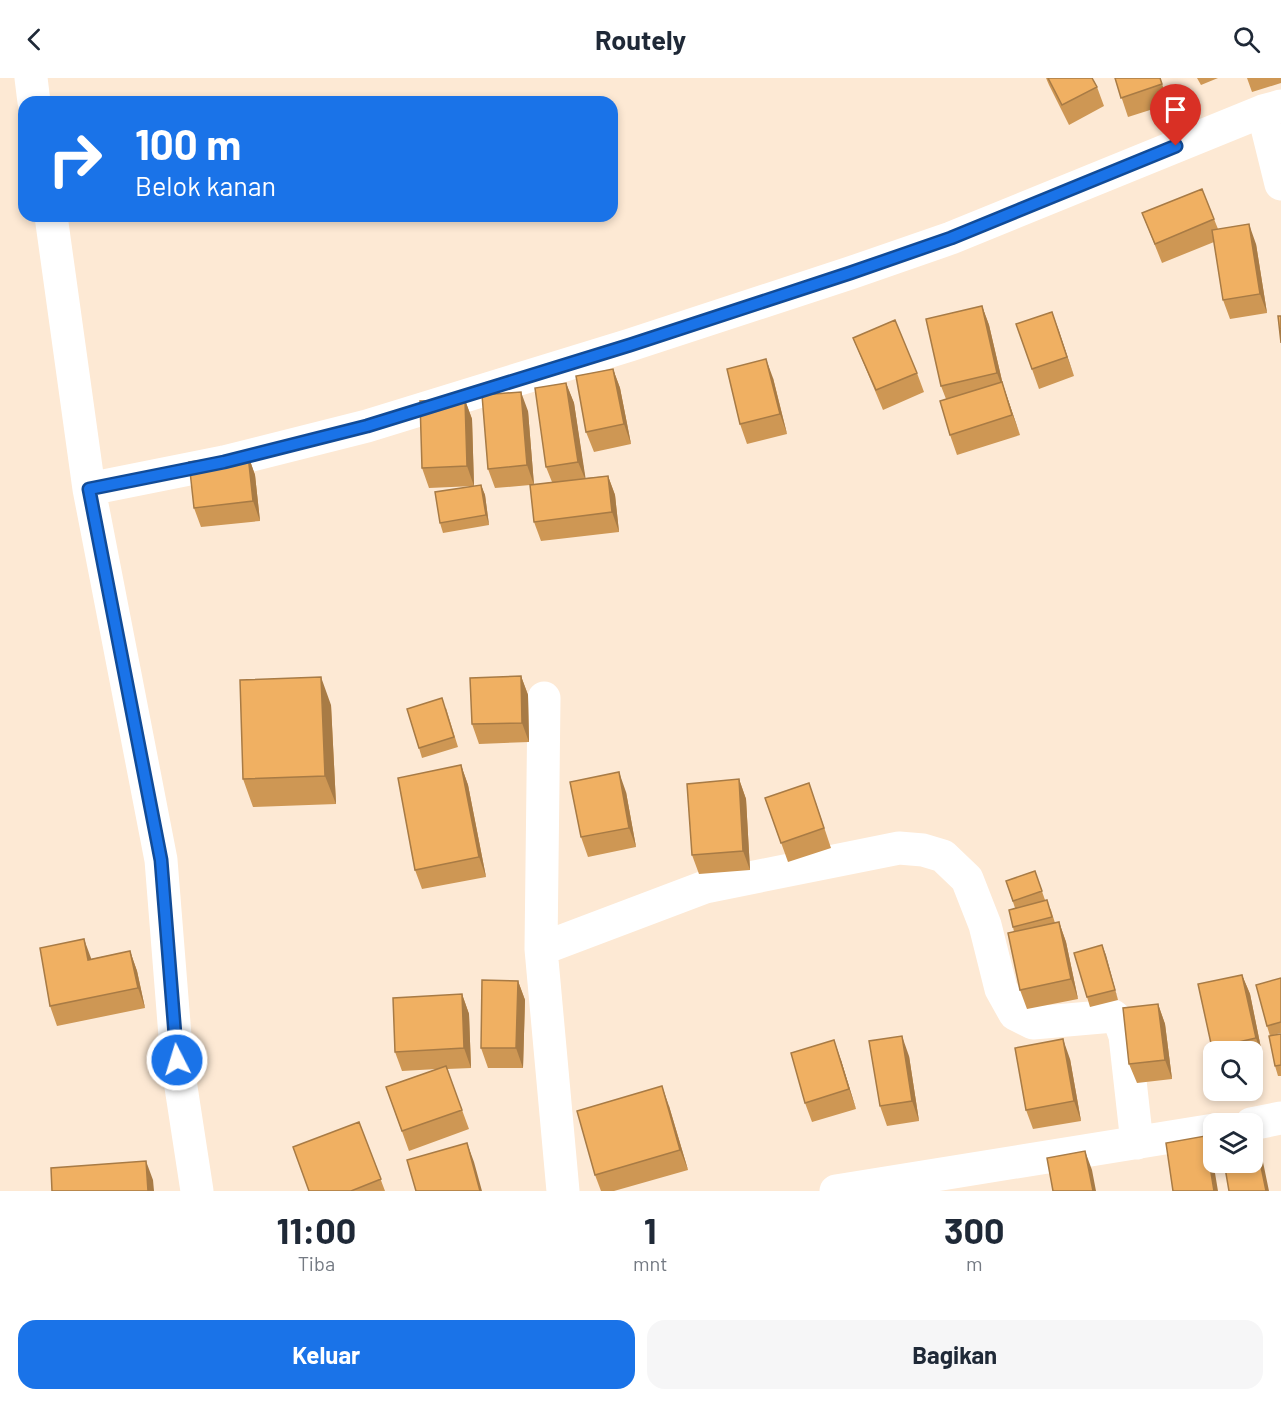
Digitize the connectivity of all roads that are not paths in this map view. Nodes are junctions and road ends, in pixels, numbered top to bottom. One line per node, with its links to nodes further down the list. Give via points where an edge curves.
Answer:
1 (31, 78): 2 (street)
2 (33, 96)
3 (1272, 108): 4 (street); 6 (street, via 951,238 630,345 367,426 224,462)
4 (1281, 184)
5 (52, 222): 6 (street)
6 (89, 489): 13 (street, via 161,860 177,1060)
7 (544, 698): 8 (street)
8 (541, 949): 12 (street, via 705,887 899,848 923,849 943,856 968,879 1001,989 1015,1014 1033,1023 1113,1016 1120,1022 1125,1035); 14 (street)
9 (1281, 1118): 10 (street)
10 (1263, 1122)
11 (1203, 1132): 12 (street)
12 (1137, 1143): 15 (street)
13 (197, 1191)
14 (563, 1191)
15 (836, 1191)

